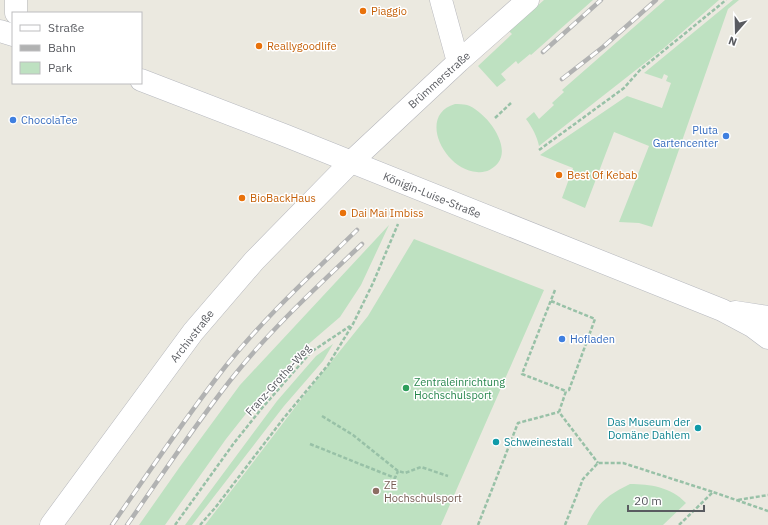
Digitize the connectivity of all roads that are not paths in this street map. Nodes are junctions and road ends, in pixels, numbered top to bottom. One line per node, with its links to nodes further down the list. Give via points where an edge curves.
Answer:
1 (16, 0): 4 (street)
2 (441, 0): 7 (street)
3 (528, 0): 7 (street, Brümmerstraße)
4 (16, 12)
5 (0, 31): 6 (street)
6 (12, 35)
7 (458, 62): 9 (street, Brümmerstraße)
8 (142, 80): 9 (street, Königin-Luise-Straße)
9 (351, 162): 10 (street, Königin-Luise-Straße); 13 (street, Archivstraße, via 254,261 193,332)
10 (722, 310): 11 (street, Königin-Luise-Straße); 12 (street, Königin-Luise-Straße)
11 (768, 317)
12 (768, 338)
13 (52, 525)

